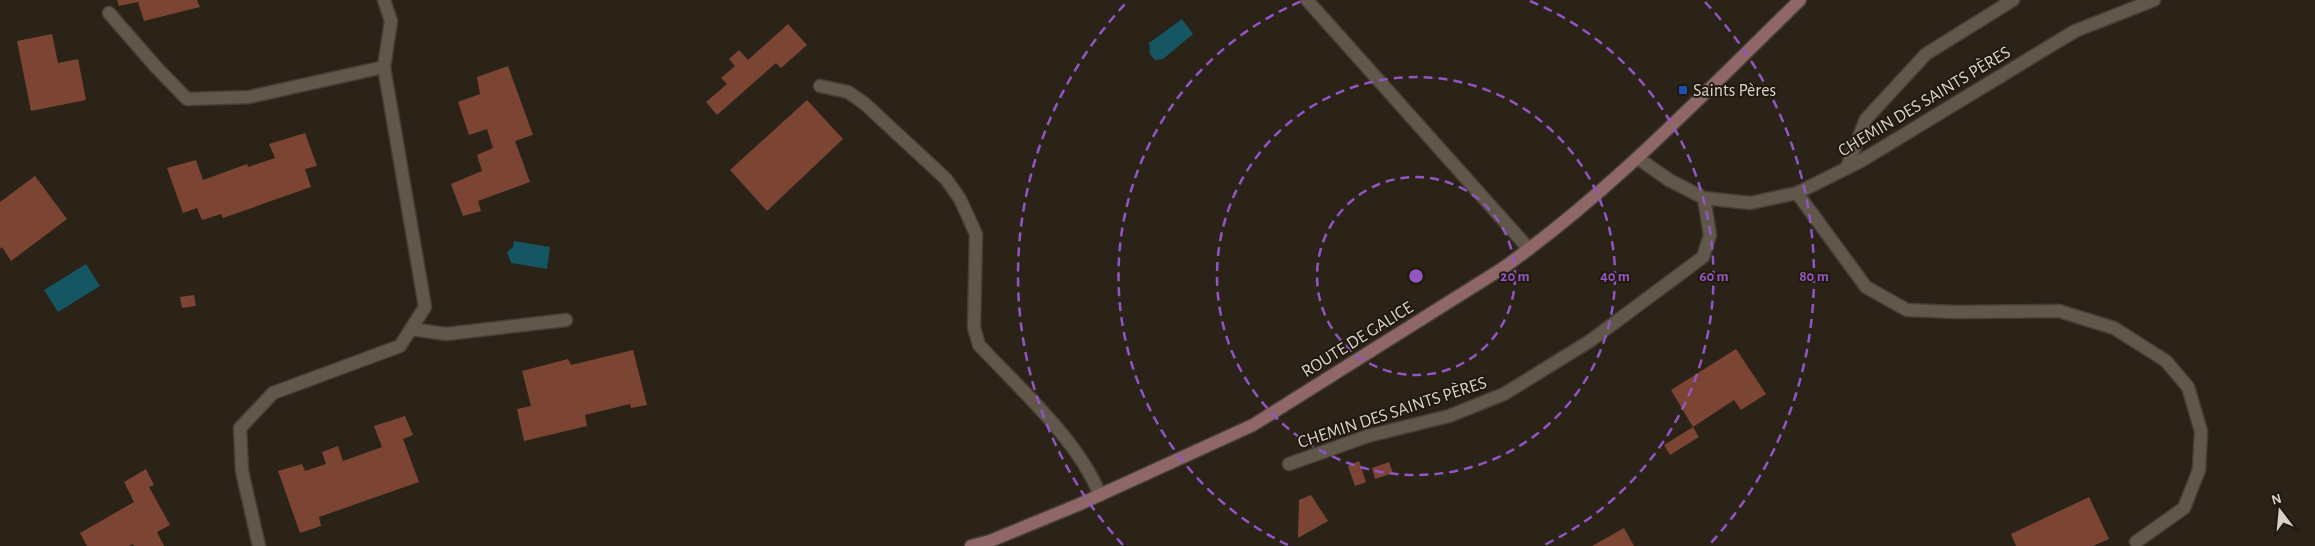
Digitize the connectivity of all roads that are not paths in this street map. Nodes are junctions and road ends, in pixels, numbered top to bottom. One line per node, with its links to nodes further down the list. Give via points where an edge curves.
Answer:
1 (384, 0): 7 (street, via 391,21)
2 (1306, 0): 13 (street)
3 (1800, 0): 9 (main road, ROUTE DE GALICE)
4 (2013, 0): 10 (street, via 1926,54 1866,119)
5 (2154, 0): 10 (street, CHEMIN DES SAINTS PÈRES, via 2074,31)
6 (109, 13): 7 (street, via 187,99 249,97)
7 (384, 66): 15 (street, via 425,307)
8 (820, 86): 17 (street, via 848,92 864,104 956,192 976,234 974,328 979,345 1074,448 1092,475)
9 (1639, 159): 12 (street, CHEMIN DES SAINTS PÈRES, via 1669,180); 13 (main road, ROUTE DE GALICE)
10 (1847, 167): 11 (street, CHEMIN DES SAINTS PÈRES)
11 (1797, 192): 12 (street, CHEMIN DES SAINTS PÈRES, via 1750,203); 18 (street, via 1866,287 1907,310 2059,310 2114,328 2166,362 2188,388 2201,431 2200,470 2184,508)
12 (1704, 198): 16 (street, CHEMIN DES SAINTS PÈRES, via 1710,235 1703,257 1590,341 1504,394 1449,416 1368,436)
13 (1529, 249): 17 (main road, ROUTE DE GALICE, via 1253,424)
14 (566, 320): 15 (street, via 446,334)
15 (411, 329): 19 (street, via 400,346 273,393 240,428 242,471)
16 (1288, 464)
17 (1100, 495): 20 (main road, ROUTE DE GALICE)
18 (2136, 542)
19 (259, 546)
20 (971, 546)

